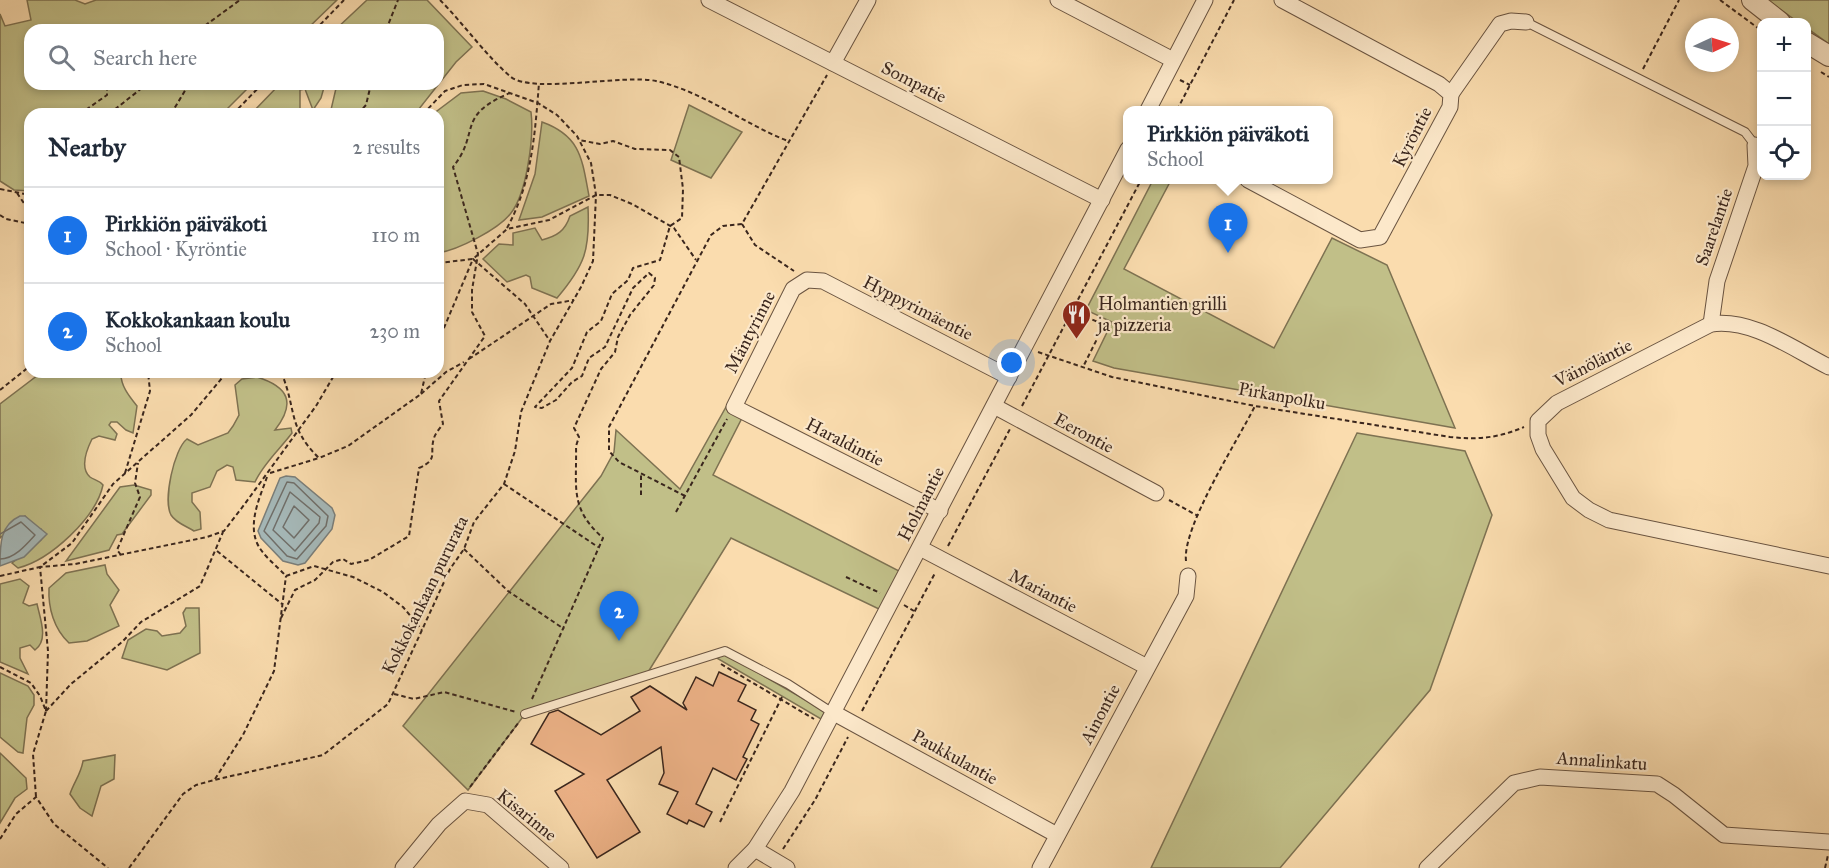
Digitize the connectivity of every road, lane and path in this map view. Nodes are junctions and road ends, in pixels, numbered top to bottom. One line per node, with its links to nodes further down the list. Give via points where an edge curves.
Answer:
1 (240, 0): 16 (path)
2 (344, 0): 17 (path)
3 (398, 0): 18 (path)
4 (440, 0): 25 (path, via 513,78)
5 (709, 0): 23 (street, Sompatie)
6 (868, 0): 23 (street)
7 (1058, 0): 22 (street)
8 (1205, 0): 22 (street)
9 (1234, 0): 35 (path)
10 (1282, 0): 32 (street, Kyröntie)
11 (1679, 0): 24 (path)
12 (1720, 0): 19 (path)
13 (1752, 0): 14 (street)
14 (1775, 18)
15 (1526, 22): 24 (lane); 32 (street, via 1500,24)
16 (207, 24)
17 (321, 24)
18 (388, 24)
19 (1757, 28)
20 (1811, 45): 21 (street)
21 (1829, 56)
22 (1173, 60): 34 (street)
23 (833, 63): 43 (path); 52 (street, Sompatie)
24 (1639, 78): 44 (lane, via 1745,132)
25 (539, 83): 33 (path); 43 (path, via 655,81 683,89)
26 (107, 90): 36 (path, via 107,95)
27 (139, 90): 37 (path)
28 (185, 90): 38 (path)
29 (256, 90): 39 (path)
30 (370, 90): 40 (path)
31 (510, 93): 33 (path, Kokkokankaan pururata); 41 (path, Kokkokankaan pururata, via 484,84 463,85 445,91); 59 (path, via 479,110 467,131 461,157 453,167)
32 (1451, 94): 47 (street, Kyröntie, via 1443,123 1380,237 1360,240)
33 (538, 103): 42 (path, Kokkokankaan pururata, via 557,115); 58 (path, via 525,186)
34 (1150, 106)
35 (1180, 106)
36 (89, 108)
37 (116, 108)
38 (175, 108)
39 (239, 108)
40 (363, 108)
41 (429, 108)
42 (579, 140): 51 (path, Kokkokankaan pururata, via 591,163); 57 (path, via 670,150 679,157 682,218)
43 (789, 142): 56 (path)
44 (1755, 144): 68 (street, Saarelantie, via 1756,166 1717,281)
45 (1123, 159): 52 (street, Holmantie)
46 (1139, 184): 66 (path)
47 (1255, 184)
48 (0, 189): 49 (path)
49 (17, 193): 50 (path); 53 (path)
50 (24, 194)
51 (596, 195): 57 (path, via 610,195 632,204); 58 (path, via 549,220); 65 (path, Kokkokankaan pururata, via 593,261)
52 (1102, 200): 71 (street, Holmantie)
53 (24, 203)
54 (0, 215): 55 (path)
55 (24, 223)
56 (742, 224): 61 (path, via 723,225 711,235); 64 (path, via 755,245)
57 (670, 226): 61 (path); 106 (path, via 660,260 633,268 628,280 612,294 601,321 587,332 572,368 535,407 542,408 556,400 582,376 589,358 605,347 633,288 649,273 655,278 654,285 626,322 615,352 601,369 574,428 579,437 577,505 603,538)
58 (507, 229): 59 (path)
59 (478, 254): 60 (path); 63 (path)
60 (473, 259): 62 (path); 63 (path); 69 (path)
61 (696, 260): 95 (path, via 609,427 609,451 619,462)
62 (444, 262)
63 (477, 262): 67 (path, via 525,304); 73 (path, via 472,312 485,336)
64 (807, 280): 78 (street, Hyppyrimäentie, via 823,281); 89 (street, Mäntyrinne, via 794,289)
65 (574, 300): 67 (path, via 551,304); 70 (path, Kokkokankaan pururata)
66 (1072, 310): 72 (path); 75 (path, via 1104,325)
67 (533, 316): 70 (path); 73 (path)
68 (1711, 324): 74 (street, Väinöläntie, via 1726,321 1756,330); 91 (street, Väinöläntie, via 1557,403)
69 (444, 328)
70 (550, 341): 98 (path, Kokkokankaan pururata, via 521,412 516,451)
71 (1025, 348): 72 (path, Pirkanpolku); 78 (street, Holmantie)
72 (1048, 356): 75 (path, Pirkanpolku); 90 (path)
73 (466, 360): 77 (path); 114 (path, via 439,401 443,424 434,438 428,464 418,468 409,536 369,560 351,564 343,559)
74 (1829, 367)
75 (1083, 368): 88 (path, Pirkanpolku)
76 (24, 371): 85 (path)
77 (444, 374)
78 (1009, 377): 87 (street, Holmantie)
79 (149, 378): 96 (path, via 150,391)
80 (222, 378): 94 (path, via 191,415)
81 (283, 378): 92 (path)
82 (332, 378): 92 (path)
83 (425, 378): 86 (path)
84 (439, 378): 86 (path)
85 (0, 390)
86 (421, 394): 93 (path, via 348,446)
87 (994, 406): 90 (street, Eerontie); 102 (street, Holmantie)
88 (1255, 406): 91 (path, Pirkanpolku, via 1478,440 1500,437); 104 (path)
89 (734, 407): 101 (path); 102 (street, Haraldintie)
90 (1016, 418): 99 (street, Eerontie); 111 (path)
91 (1538, 421): 112 (street, via 1543,449 1573,498 1609,520)
92 (298, 431): 93 (path); 97 (path)
93 (319, 458): 97 (path)
94 (138, 462): 96 (path); 110 (path, via 135,483 140,497 117,550)
95 (641, 473): 100 (path); 101 (path)
96 (125, 474): 113 (path, via 113,484 72,543)
97 (269, 474): 105 (path); 116 (path, via 256,509 257,544)
98 (504, 484): 106 (path); 108 (path, Kokkokankaan pururata, via 474,522)
99 (1156, 493): 104 (path)
100 (640, 495)
101 (685, 496): 103 (path)
102 (939, 511): 107 (street, Holmantie)
103 (676, 512)
104 (1197, 516): 118 (path, via 1186,554)
105 (224, 531): 109 (path); 110 (path)
106 (597, 547): 122 (path)
107 (920, 548): 111 (street, Mariantie); 119 (street, Holmantie)
108 (464, 549): 122 (path, via 508,591); 123 (path, Kokkokankaan pururata, via 450,569)
109 (216, 550): 120 (path); 130 (path, via 200,586 141,622)
110 (121, 555): 113 (path)
111 (941, 560): 126 (street, Mariantie); 133 (path)
112 (1829, 566)
113 (40, 567): 115 (path); 130 (path, via 48,651)
114 (326, 569): 116 (path, via 305,567); 121 (path, via 295,590); 123 (path, via 383,592)
115 (0, 576)
116 (286, 576): 120 (path)
117 (846, 576): 119 (path)
118 (1188, 576): 126 (street, Ainontie, via 1186,596)
119 (894, 600): 132 (street, Holmantie)
120 (282, 604): 121 (path)
121 (281, 618): 134 (path, via 274,671 243,735)
122 (564, 629): 131 (path)
123 (423, 631): 128 (path, Kokkokankaan pururata)
124 (708, 657): 127 (lane, via 725,651); 129 (path); 131 (lane)
125 (0, 667): 130 (path, via 31,683)
126 (1148, 667): 138 (street, Ainontie)
127 (788, 684): 129 (path); 132 (lane)
128 (393, 693): 131 (path, via 414,699 444,692); 134 (path, Kokkokankaan pururata, via 388,704 322,755)
129 (781, 700): 132 (path); 137 (path)
130 (46, 711): 135 (path, via 33,754)
131 (525, 714): 136 (path, via 468,790)
132 (831, 720): 133 (street, Paukkulantie); 141 (street, Holmantie)
133 (855, 724): 138 (street, Paukkulantie); 143 (path)
134 (214, 780): 145 (path, Kokkokankaan pururata, via 183,794)
135 (36, 797): 139 (path, via 16,814); 144 (path, via 54,824)
136 (465, 801): 146 (street, via 439,824); 147 (street, Kisarinne, via 488,805)
137 (720, 822)
138 (1057, 836): 149 (street, Ainontie)
139 (0, 840)
140 (1829, 842): 150 (street, Annalinkatu, via 1724,836 1657,784 1540,777 1514,783)
141 (754, 849): 143 (street); 148 (street, Holmantie)
142 (1829, 849): 151 (path)
143 (781, 865)
144 (108, 868)
145 (129, 868)
146 (403, 868)
147 (561, 868)
148 (735, 868)
149 (1040, 868)
150 (1427, 868)
151 (1825, 868)

